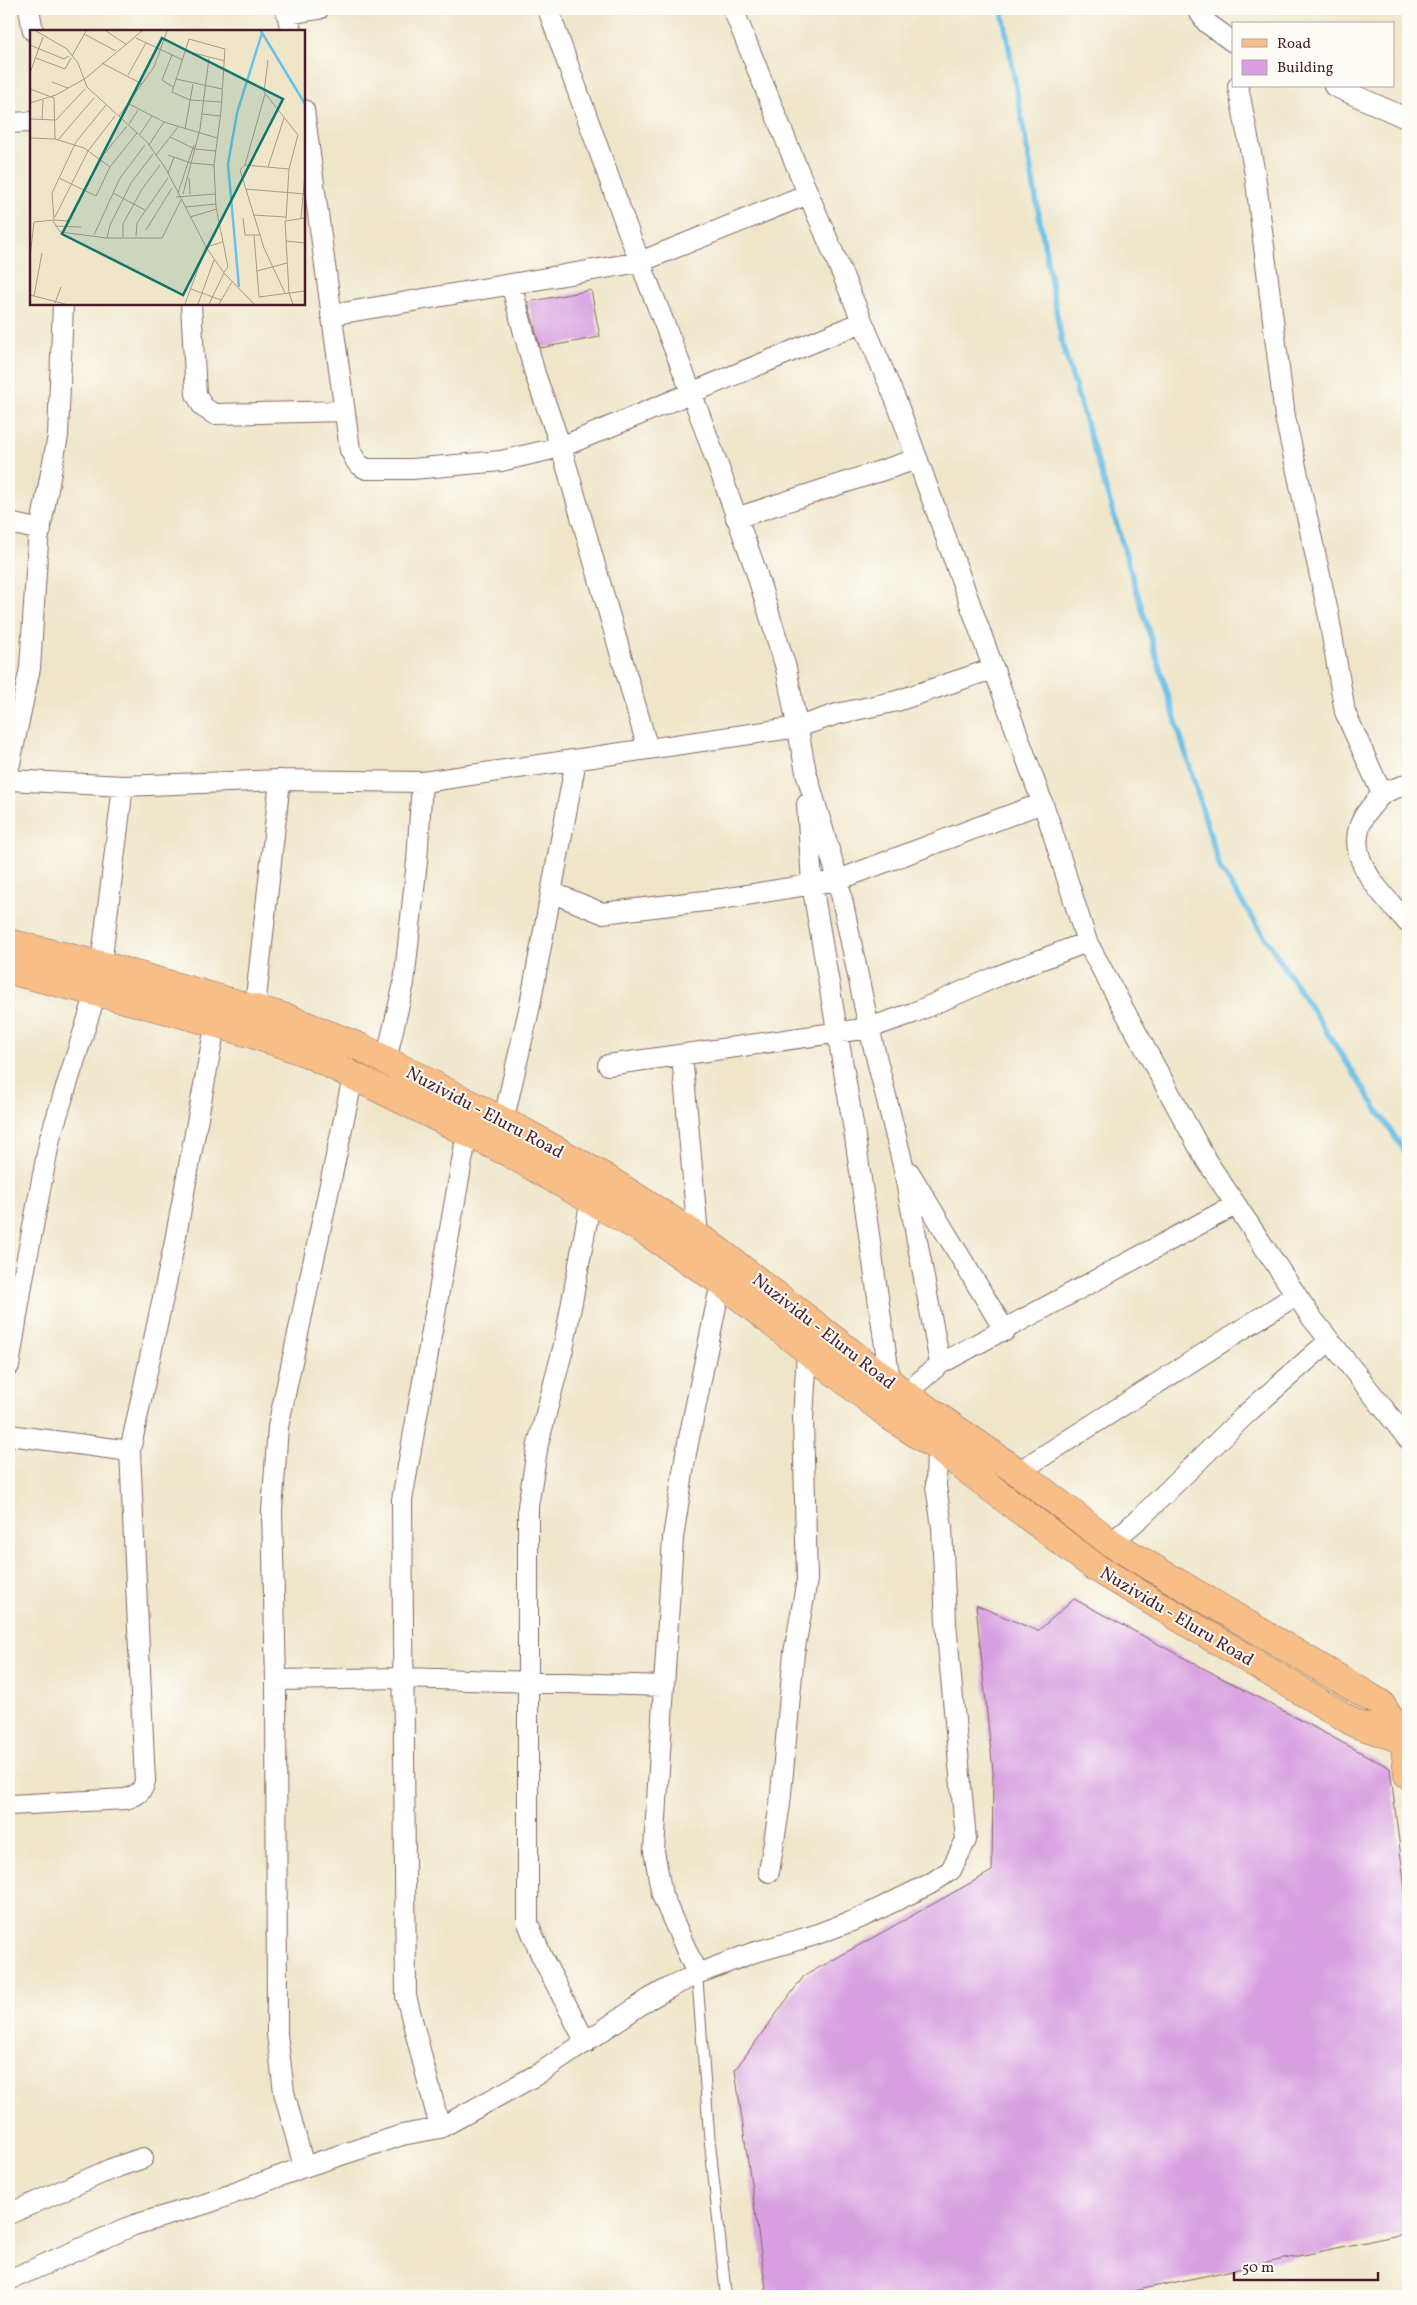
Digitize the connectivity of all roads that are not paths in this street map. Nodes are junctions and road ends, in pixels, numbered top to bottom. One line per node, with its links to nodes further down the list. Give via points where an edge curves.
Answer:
1 (29, 9): 7 (street)
2 (318, 9): 6 (street)
3 (548, 9): 16 (street)
4 (733, 9): 15 (street)
5 (1197, 9): 8 (street)
6 (288, 18)
7 (34, 30)
8 (1232, 48)
9 (1238, 88): 40 (street, via 1255,174 1285,417 1328,612 1345,712)
10 (1338, 88): 12 (street)
11 (305, 118): 20 (street)
12 (1408, 119)
13 (30, 122): 14 (street)
14 (9, 123)
15 (808, 194): 16 (street); 21 (street)
16 (640, 262): 17 (street); 22 (street)
17 (511, 284): 20 (street); 24 (street, via 535,374)
18 (63, 305): 28 (street, via 58,436)
19 (190, 305): 23 (street, via 196,394 203,407 214,414)
20 (331, 315): 23 (street)
21 (862, 322): 22 (street); 25 (street)
22 (692, 394): 24 (street); 26 (street)
23 (344, 411): 24 (street, via 350,450 357,463 366,469 412,469 501,461)
24 (561, 447): 31 (street)
25 (917, 459): 26 (street); 29 (street)
26 (736, 518): 30 (street, via 786,668)
27 (9, 523): 28 (street)
28 (41, 530): 33 (street, via 30,668)
29 (992, 669): 30 (street, via 897,701); 41 (street)
30 (798, 727): 31 (street); 34 (street)
31 (648, 749): 32 (street)
32 (576, 760): 37 (street); 44 (street)
33 (9, 768)
34 (806, 772): 42 (street); 43 (street)
35 (9, 780): 39 (street)
36 (280, 780): 37 (street); 39 (street); 51 (street)
37 (422, 782): 56 (street, via 404,983)
38 (1408, 784): 40 (street)
39 (123, 786): 48 (street)
40 (1382, 794): 45 (street, via 1360,820 1355,842 1361,862)
41 (1042, 803): 42 (street); 46 (street)
42 (838, 880): 43 (street); 53 (street)
43 (812, 884): 44 (street, via 722,899 602,913); 54 (street)
44 (551, 892): 59 (street, via 529,1010)
45 (1408, 923)
46 (1087, 942): 53 (street); 63 (street, via 1206,1160)
47 (9, 944): 48 (main road, Nuzividu - Eluru Road)
48 (100, 965): 52 (main road, Nuzividu - Eluru Road)
49 (9, 970): 50 (main road, Nuzividu - Eluru Road)
50 (96, 993): 52 (main road, Nuzividu - Eluru Road); 71 (street, via 50,1138 22,1279)
51 (255, 1007): 52 (main road, Nuzividu - Eluru Road); 56 (main road, Nuzividu - Eluru Road)
52 (218, 1011): 58 (main road, Nuzividu - Eluru Road); 78 (street, via 174,1246)
53 (869, 1028): 54 (street); 61 (street)
54 (838, 1034): 55 (street); 72 (street)
55 (682, 1054): 57 (street); 64 (street)
56 (386, 1060): 59 (main road, Nuzividu - Eluru Road)
57 (608, 1065)
58 (353, 1077): 60 (main road, Nuzividu - Eluru Road); 82 (street, via 278,1427 272,1511)
59 (503, 1122): 64 (main road, Nuzividu - Eluru Road, via 604,1177)
60 (467, 1133): 62 (main road, Nuzividu - Eluru Road); 81 (street, via 402,1500)
61 (902, 1159): 67 (street); 70 (street)
62 (591, 1199): 65 (main road, Nuzividu - Eluru Road); 83 (street, via 564,1345 538,1444 528,1506)
63 (1236, 1205): 66 (street); 67 (street)
64 (698, 1236): 72 (main road, Nuzividu - Eluru Road)
65 (721, 1282): 69 (main road, Nuzividu - Eluru Road); 84 (street, via 686,1453 673,1538)
66 (1296, 1295): 68 (street); 79 (street)
67 (1005, 1330): 70 (street)
68 (1329, 1341): 76 (street); 80 (street, via 1245,1415)
69 (807, 1352): 73 (main road, Nuzividu - Eluru Road); 88 (street, via 804,1418 807,1580 794,1653 780,1804)
70 (940, 1364): 72 (street)
71 (9, 1366)
72 (897, 1387): 73 (street); 74 (main road, Nuzividu - Eluru Road)
73 (891, 1417): 77 (main road, Nuzividu - Eluru Road)
74 (953, 1426): 77 (street); 79 (main road, Nuzividu - Eluru Road)
75 (9, 1435): 78 (street)
76 (1408, 1438)
77 (936, 1447): 85 (main road, Nuzividu - Eluru Road, via 1095,1567 1356,1724); 89 (street, via 946,1623 966,1840 951,1870 906,1896 812,1936 752,1953)
78 (130, 1451): 87 (street, via 143,1790 126,1799)
79 (1018, 1472): 80 (main road, Nuzividu - Eluru Road)
80 (1111, 1543): 85 (main road, Nuzividu - Eluru Road, via 1380,1703)
81 (404, 1678): 82 (street); 83 (street); 91 (street, via 406,1996)
82 (276, 1680): 93 (street, via 277,2034 284,2092)
83 (528, 1681): 84 (street); 90 (street, via 528,1923)
84 (664, 1686): 89 (street, via 654,1851 662,1895)
85 (1406, 1739): 86 (main road)
86 (1408, 1775)
87 (9, 1804)
88 (769, 1872)
89 (697, 1974): 90 (street, via 649,1999); 96 (lane)
90 (586, 2042): 91 (street, via 540,2074)
91 (440, 2128): 93 (street, via 402,2135)
92 (143, 2158): 94 (street)
93 (304, 2167): 95 (street, via 208,2203 134,2225)
94 (9, 2214)
95 (9, 2280)
96 (726, 2296)

